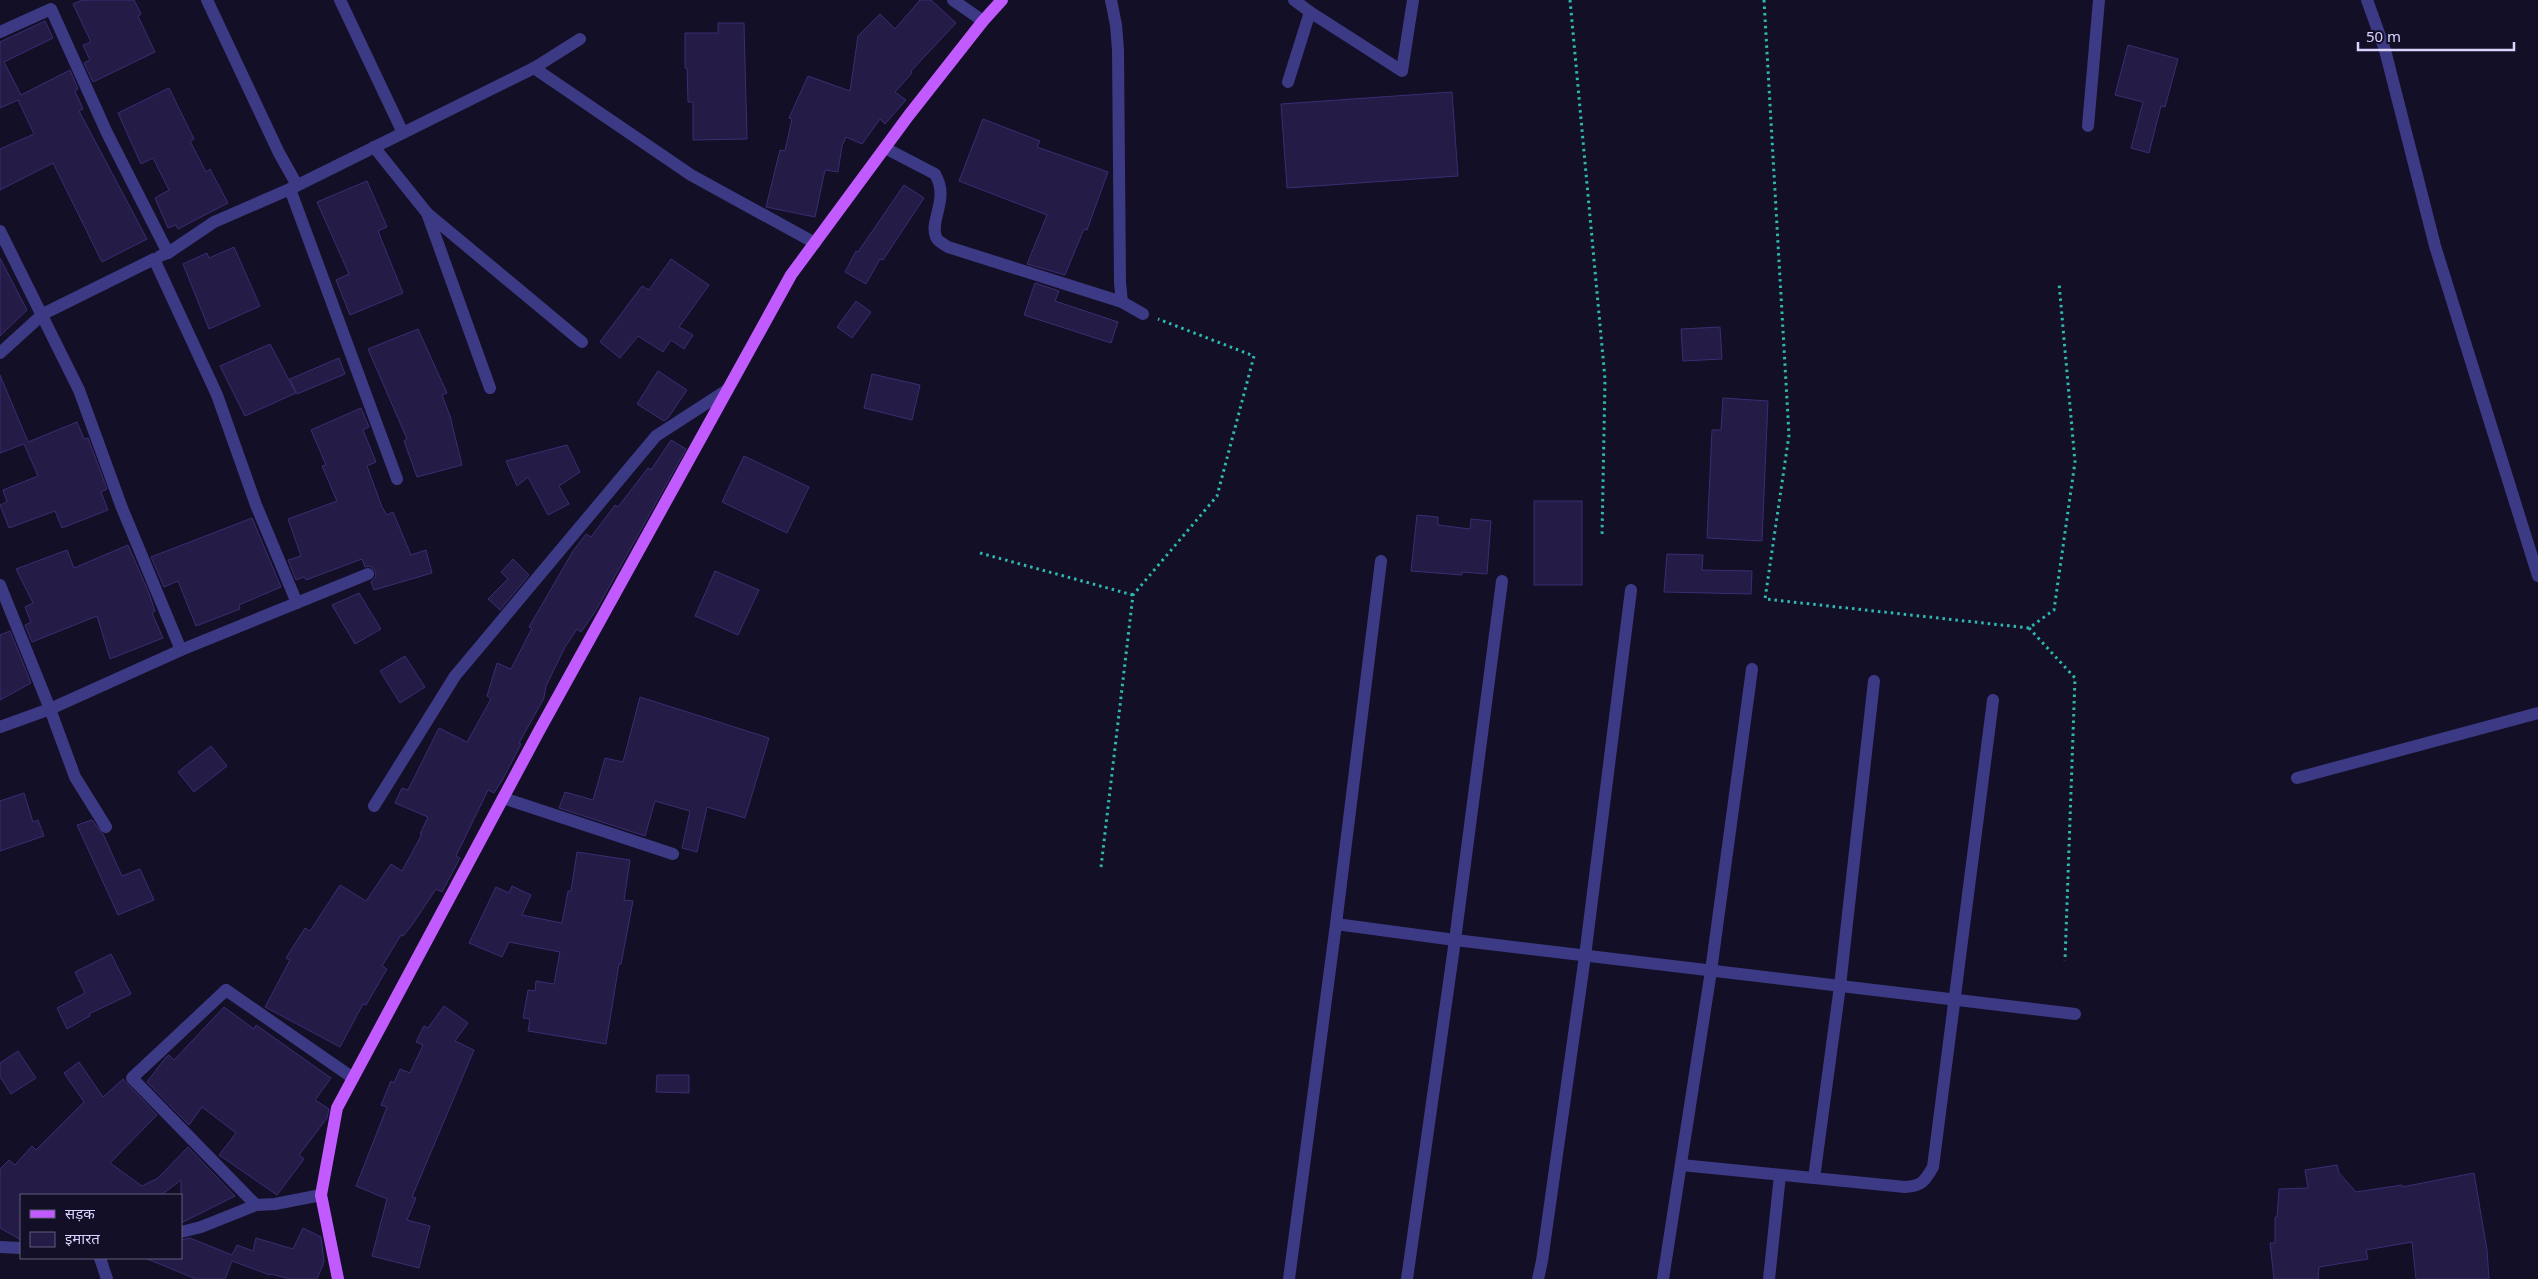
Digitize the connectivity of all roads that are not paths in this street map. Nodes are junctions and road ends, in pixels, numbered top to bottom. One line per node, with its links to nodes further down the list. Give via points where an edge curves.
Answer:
1 (207, 0): 20 (street)
2 (340, 0): 17 (street)
3 (953, 0): 11 (street)
4 (1002, 0): 11 (main road)
5 (1111, 0): 26 (street, via 1118,50 1118,228)
6 (1294, 0): 10 (street)
7 (1413, 0): 10 (street, via 1402,71)
8 (2099, 0): 16 (street)
9 (2367, 0): 36 (street, via 2385,50 2435,246)
10 (1310, 12): 15 (street)
11 (983, 21): 19 (main road)
12 (0, 32): 24 (street, via 51,9 107,133)
13 (580, 38): 14 (street)
14 (534, 68): 17 (street); 23 (street, via 691,175)
15 (1288, 82)
16 (2088, 126)
17 (403, 133): 18 (street)
18 (374, 148): 20 (street); 21 (street)
19 (885, 148): 23 (main road); 26 (street, via 935,174 942,191 935,232 938,241 948,247)
20 (294, 187): 24 (street, via 214,222); 33 (street)
21 (427, 214): 29 (street); 31 (street)
22 (0, 231): 27 (street)
23 (815, 242): 32 (main road, via 791,275)
24 (168, 253): 25 (street)
25 (154, 259): 27 (street); 40 (street, via 217,395 256,505)
26 (1122, 302): 28 (street)
27 (43, 314): 30 (street); 41 (street, via 79,390 122,508)
28 (1143, 314)
29 (582, 342)
30 (0, 354)
31 (490, 388)
32 (727, 390): 49 (main road); 50 (street, via 656,436 455,676)
33 (397, 479)
34 (1381, 561): 53 (street)
35 (368, 574): 40 (street)
36 (2538, 576)
37 (1502, 581): 54 (street)
38 (0, 584): 45 (street)
39 (1631, 590): 55 (street)
40 (297, 603): 41 (street)
41 (181, 650): 45 (street)
42 (1752, 669): 56 (street)
43 (1874, 681): 57 (street)
44 (1992, 700): 58 (street)
45 (50, 708): 47 (street); 51 (street, via 76,777)
46 (2538, 714): 48 (street)
47 (0, 727)
48 (2297, 778)
49 (502, 798): 52 (street); 60 (main road)
50 (374, 806)
51 (106, 827)
52 (673, 854)
53 (1336, 924): 54 (street); 72 (street)
54 (1455, 940): 55 (street); 73 (street)
55 (1585, 956): 56 (street); 74 (street)
56 (1711, 971): 57 (street); 61 (street)
57 (1840, 986): 58 (street); 63 (street)
58 (1955, 1000): 59 (street); 63 (street, via 1932,1166 1925,1181 1905,1187)
59 (2075, 1014)
60 (353, 1078): 64 (main road, via 337,1108); 65 (street, via 226,990 132,1078)
61 (1681, 1165): 62 (street); 75 (street)
62 (1780, 1175): 63 (street); 76 (street)
63 (1814, 1178)
64 (321, 1195): 65 (street); 70 (main road)
65 (256, 1205): 66 (street)
66 (182, 1232)
67 (0, 1247): 68 (street)
68 (20, 1248)
69 (100, 1259): 71 (street)
70 (336, 1278)
71 (107, 1279)
72 (1289, 1279)
73 (1407, 1279)
74 (1538, 1279)
75 (1663, 1279)
76 (1769, 1279)

